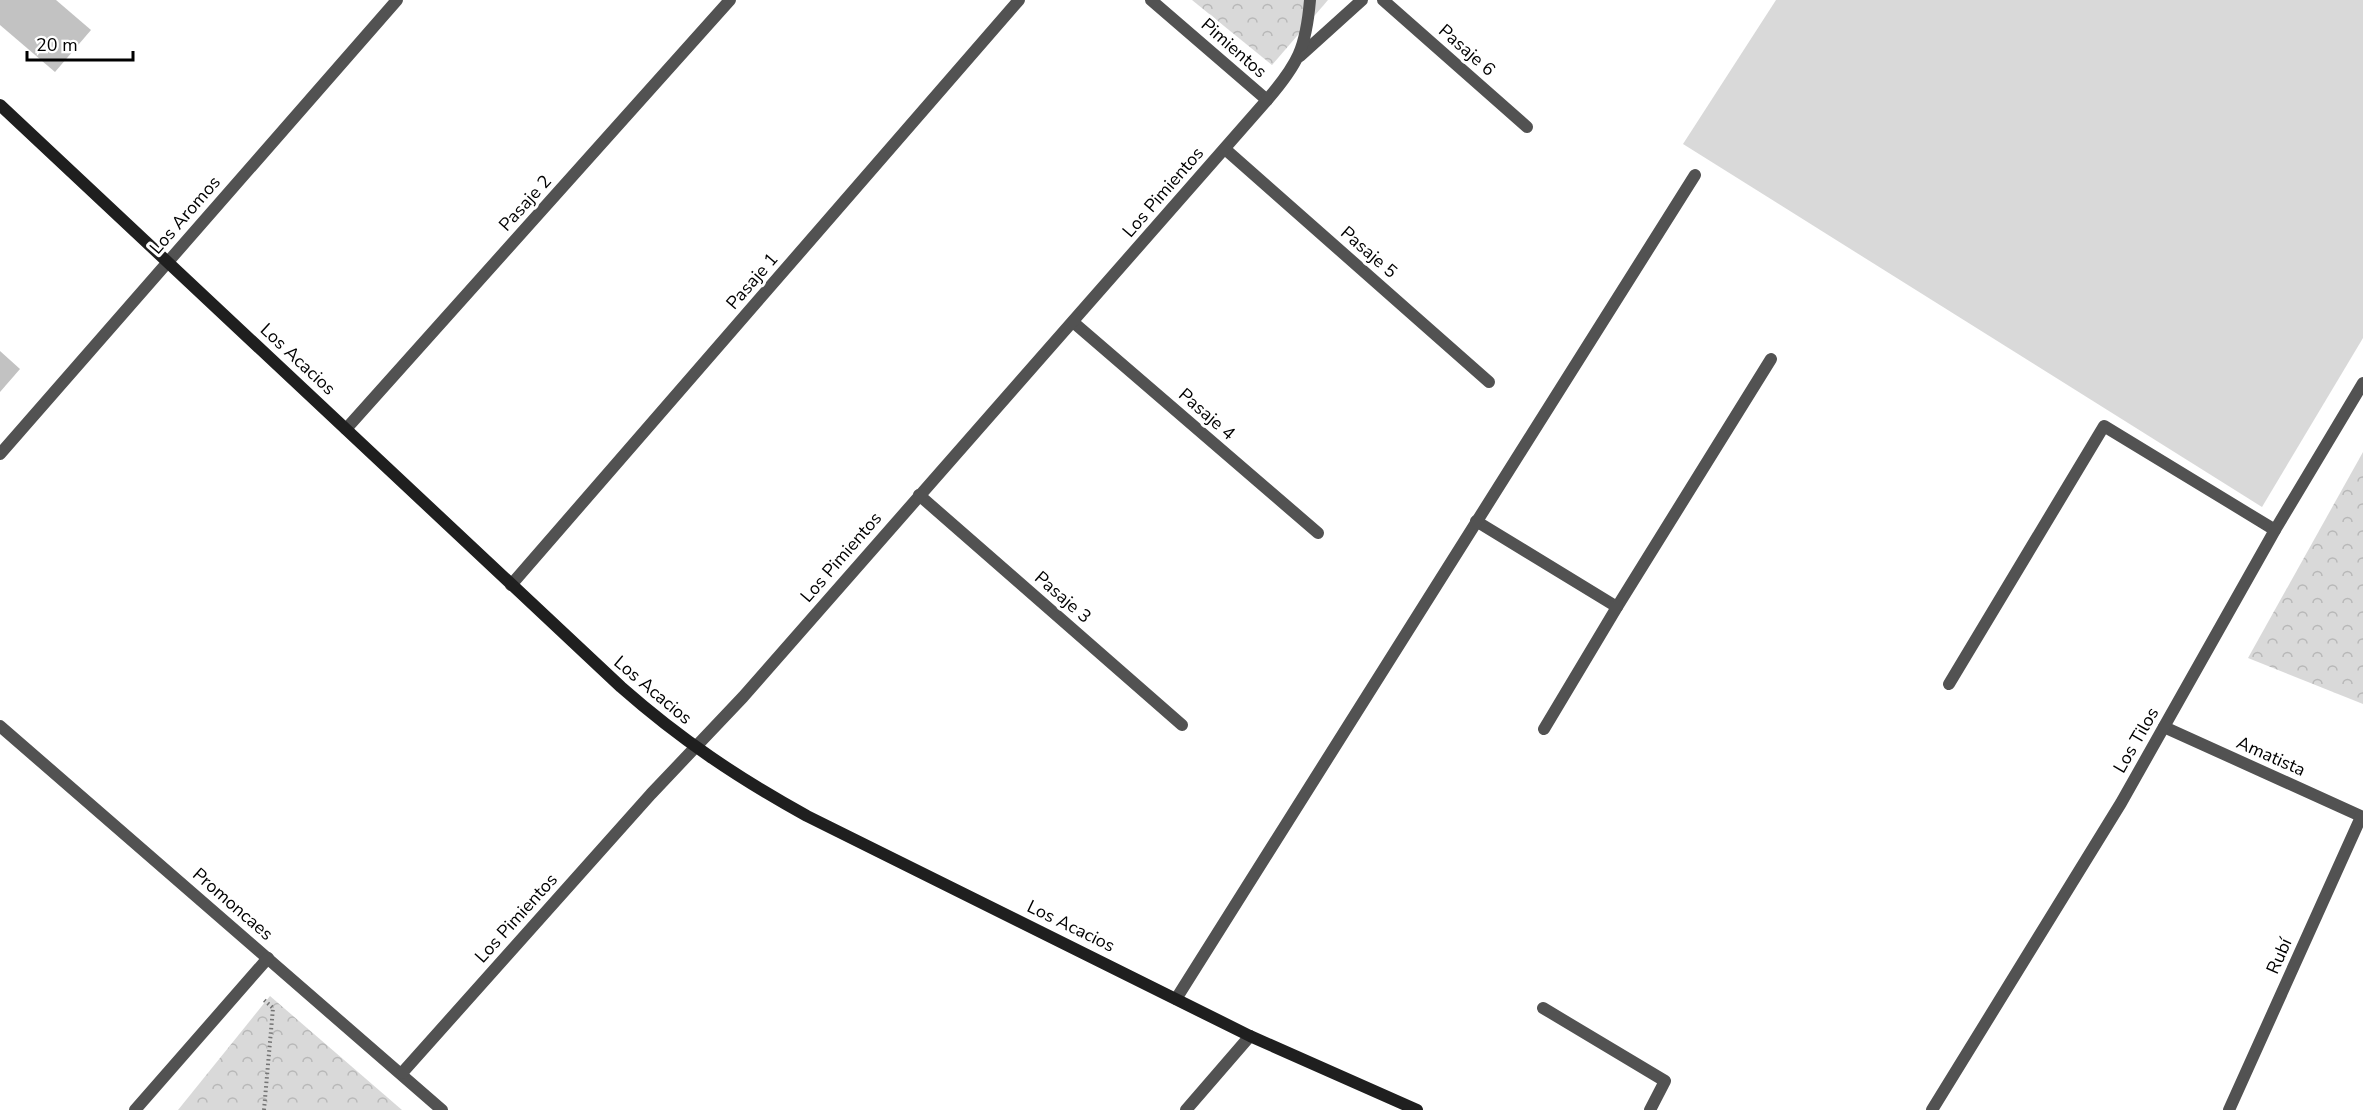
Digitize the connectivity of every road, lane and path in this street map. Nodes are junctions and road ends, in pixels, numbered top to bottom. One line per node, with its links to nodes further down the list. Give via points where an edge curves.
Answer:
1 (397, 0): 14 (street, Los Aromos)
2 (730, 0): 19 (street, Pasaje 2)
3 (1019, 0): 25 (street, Pasaje 1)
4 (1150, 0): 9 (street, Pimientos)
5 (1310, 0): 8 (street, Los Pimientos)
6 (1362, 0): 8 (street, Los Pimientos)
7 (1383, 0): 11 (street, Pasaje 6)
8 (1299, 57): 9 (street, Los Pimientos)
9 (1267, 100): 12 (street, Los Pimientos)
10 (0, 105): 14 (street, Los Acacios)
11 (1527, 127)
12 (1225, 149): 15 (street, Los Pimientos); 17 (street, Pasaje 5)
13 (1695, 175): 22 (street)
14 (168, 262): 19 (street, Los Acacios); 20 (street, Los Aromos)
15 (1073, 322): 21 (street, Los Pimientos); 24 (street, Pasaje 4)
16 (1771, 359): 26 (street)
17 (1489, 382)
18 (2363, 382): 23 (street, Los Tilos)
19 (346, 429): 25 (street, Los Acacios)
20 (0, 454)
21 (920, 495): 28 (street, Pasaje 3); 32 (street, Los Pimientos, via 734,707)
22 (1476, 521): 26 (street); 36 (street)
23 (2275, 530): 27 (street, via 2104,426); 30 (street, Los Tilos)
24 (1318, 533)
25 (512, 585): 32 (street, Los Acacios, via 621,687)
26 (1617, 607): 31 (street)
27 (1949, 684)
28 (1182, 725)
29 (0, 726): 34 (street, Promoncaes)
30 (2164, 727): 33 (street, Amatista); 46 (street, Los Tilos)
31 (1544, 729)
32 (694, 747): 36 (street, Los Acacios, via 807,816); 39 (street, Los Pimientos)
33 (2362, 817): 47 (street, Rubí)
34 (268, 958): 35 (street); 39 (street, Promoncaes)
35 (246, 983): 40 (street); 41 (path, via 273,1008)
36 (1176, 999): 38 (street, Los Acacios)
37 (1543, 1008): 45 (street, via 1665,1081)
38 (1250, 1036): 43 (street); 44 (street, Los Acacios)
39 (402, 1073): 42 (street, Promoncaes)
40 (135, 1110)
41 (264, 1110)
42 (442, 1110)
43 (1186, 1110)
44 (1417, 1110)
45 (1650, 1110)
46 (1932, 1110)
47 (2229, 1110)

